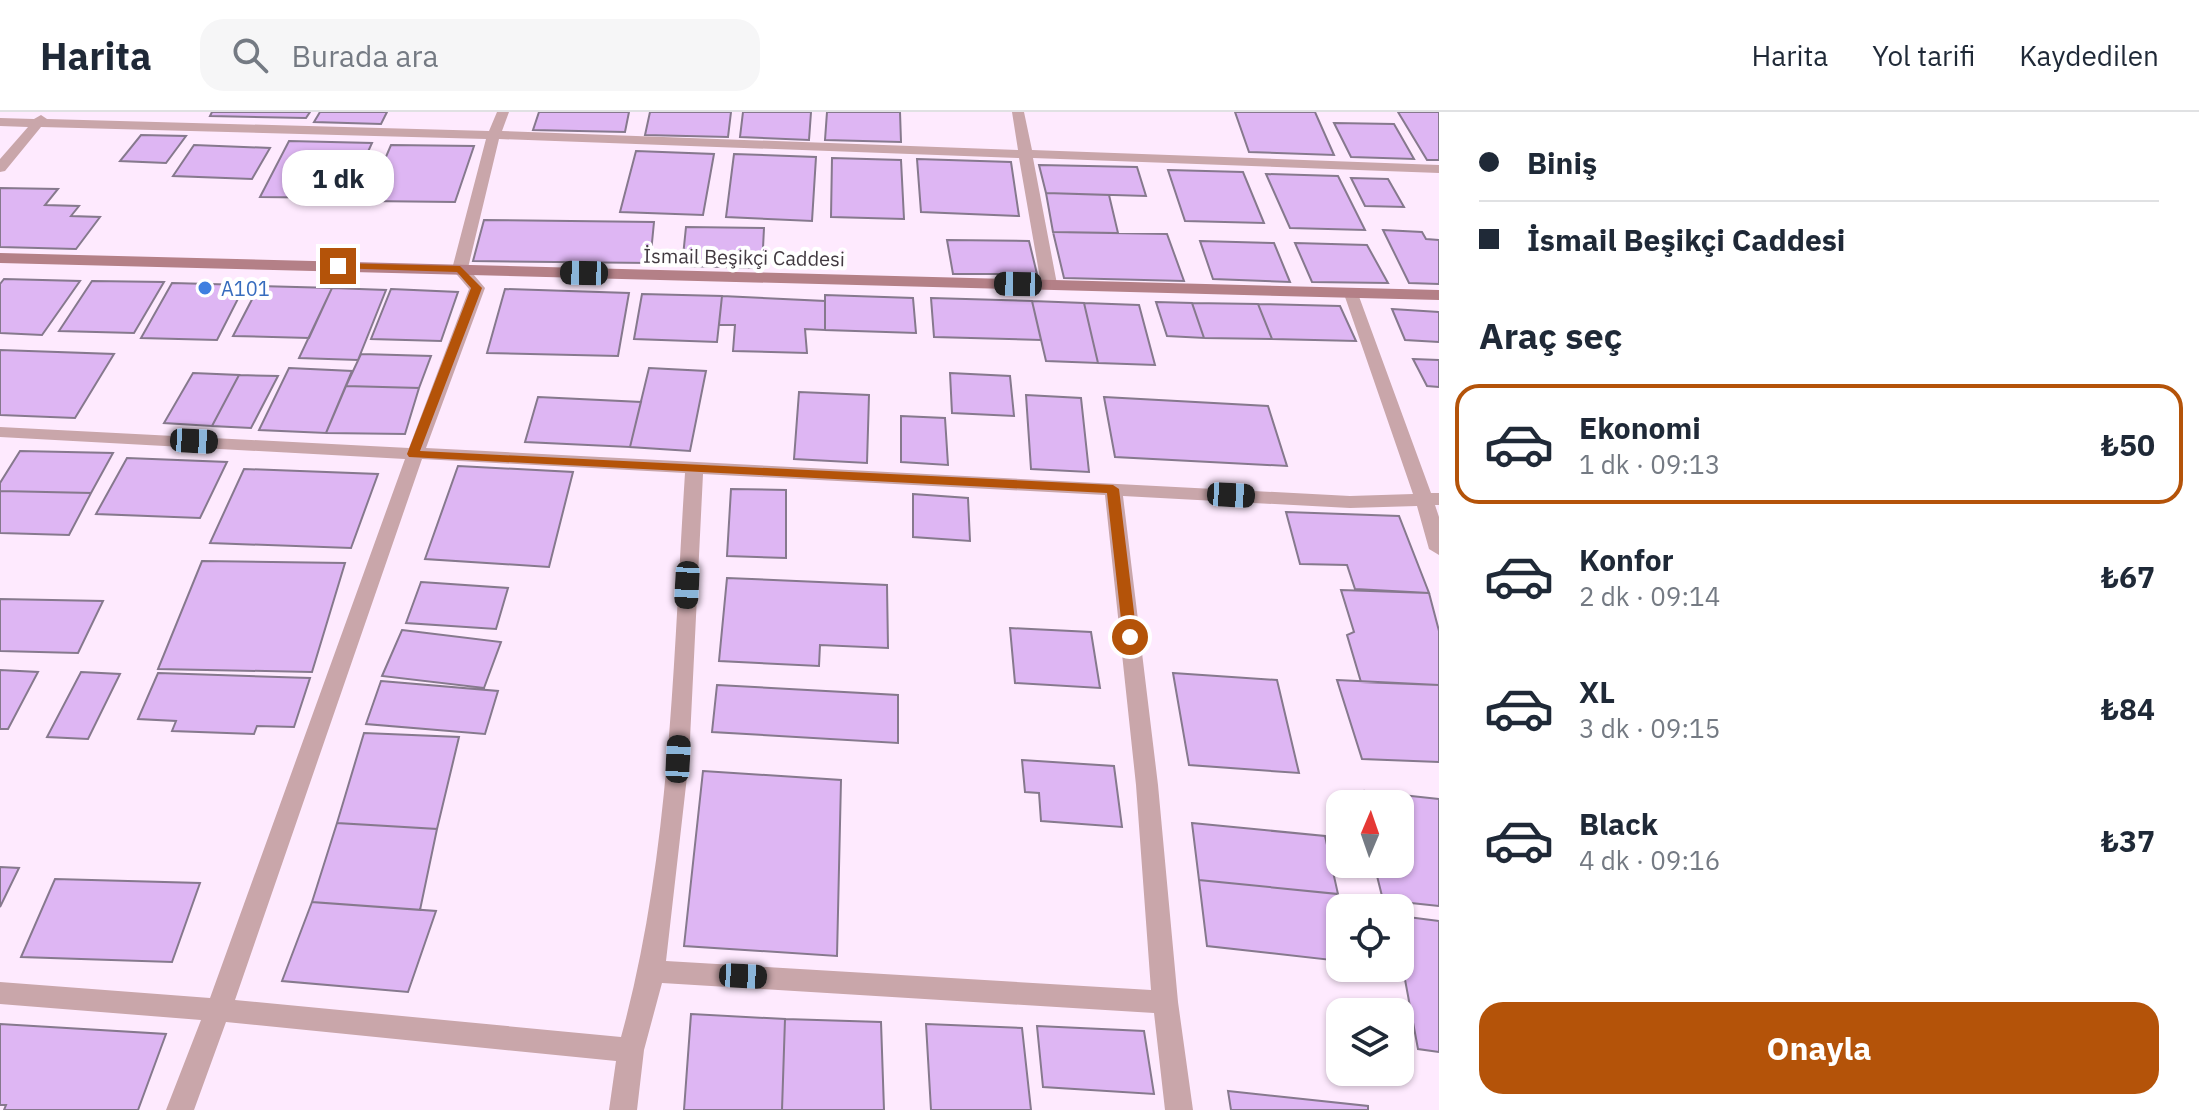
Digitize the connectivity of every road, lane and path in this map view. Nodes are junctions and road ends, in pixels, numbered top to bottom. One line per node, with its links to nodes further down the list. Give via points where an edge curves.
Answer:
1 (47, 112): 5 (street)
2 (503, 112): 6 (street)
3 (1018, 112): 7 (street)
4 (0, 122): 5 (street)
5 (37, 124): 6 (street); 8 (street)
6 (493, 135): 7 (street); 11 (street)
7 (1027, 153): 9 (street); 12 (street)
8 (0, 168)
9 (1439, 169)
10 (0, 258): 11 (street, İsmail Beşikçi Caddesi)
11 (460, 269): 12 (street, İsmail Beşikçi Caddesi); 17 (street, via 477,288)
12 (1049, 284): 13 (street, İsmail Beşikçi Caddesi)
13 (1352, 294): 14 (street, İsmail Beşikçi Caddesi); 20 (street, via 1379,379)
14 (1439, 295)
15 (6, 432): 16 (street); 17 (street)
16 (0, 451)
17 (413, 454): 18 (street); 25 (street)
18 (694, 469): 19 (street); 22 (street, via 678,759)
19 (1113, 489): 20 (street, via 1350,502); 24 (street)
20 (1432, 499): 21 (street)
21 (1439, 549)
22 (652, 971): 24 (street); 26 (street)
23 (0, 993): 25 (street)
24 (1165, 1002): 29 (street)
25 (219, 1010): 26 (street); 27 (street)
26 (631, 1050): 28 (street)
27 (180, 1110)
28 (623, 1110)
29 (1179, 1110)

